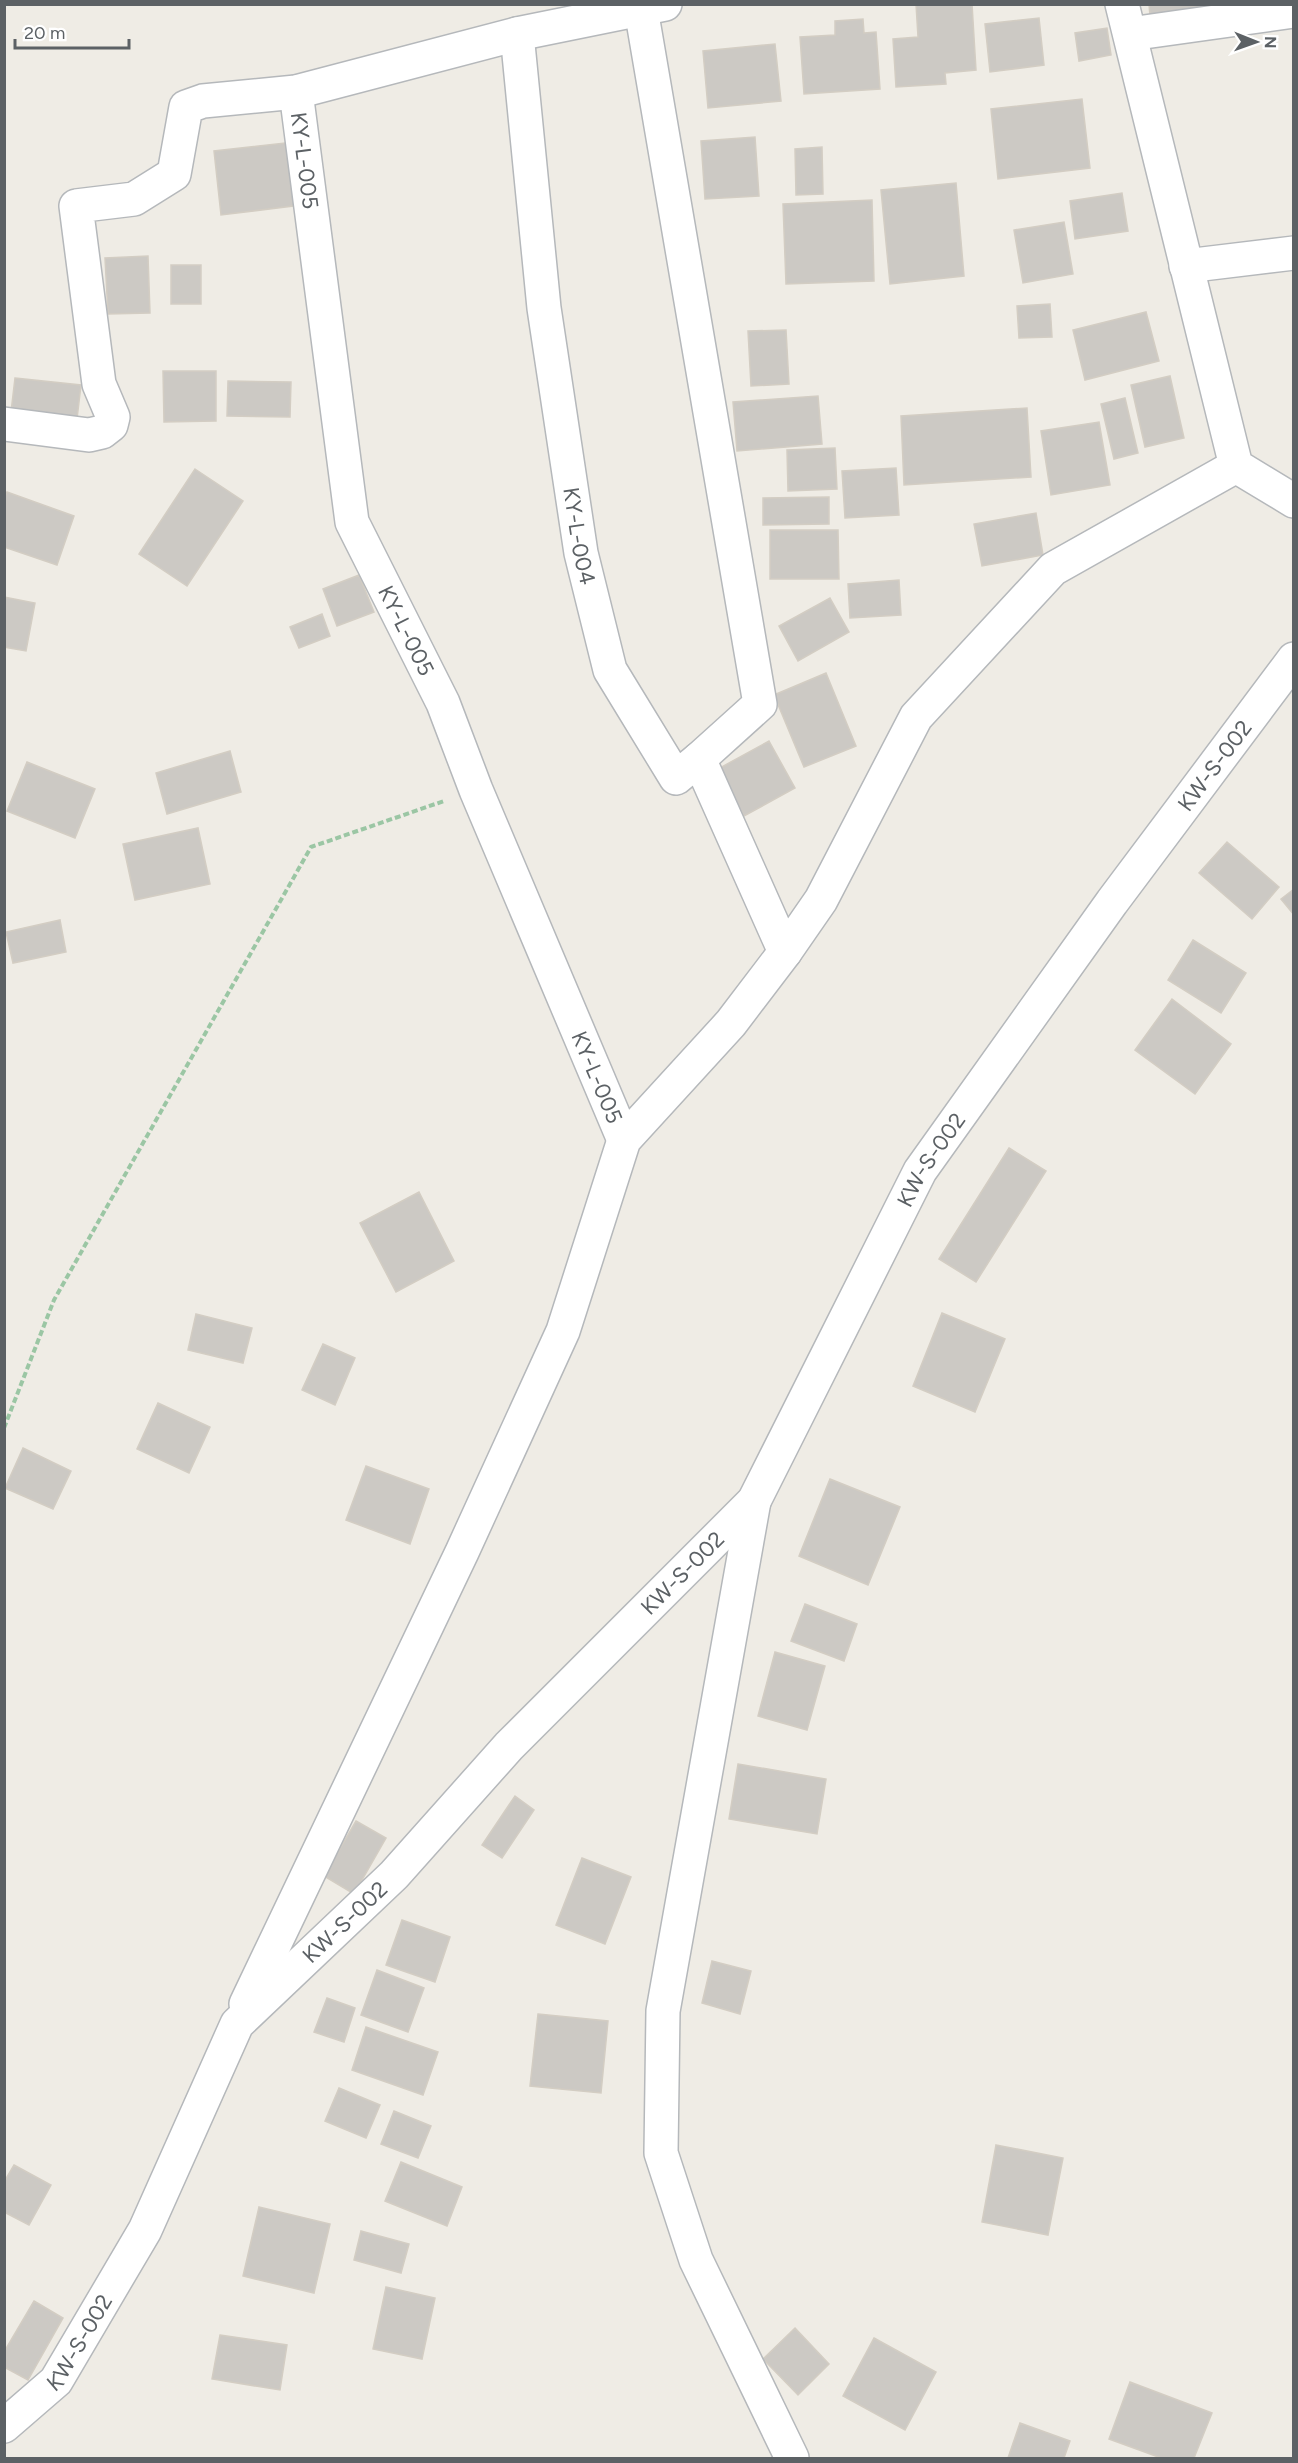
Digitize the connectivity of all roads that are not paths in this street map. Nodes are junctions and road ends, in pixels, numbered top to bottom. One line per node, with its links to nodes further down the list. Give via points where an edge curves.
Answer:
1 (653, 7): 4 (street); 12 (street, via 760,704)
2 (1293, 10): 3 (street)
3 (1126, 20): 7 (street)
4 (517, 34): 5 (street); 12 (street, KY-L-004, via 544,308 581,553 610,670 676,778)
5 (296, 92): 8 (street, via 202,101 186,107 174,174 134,199 76,206 99,384 113,417 111,425 89,435); 14 (street, KY-L-005, via 352,522 443,703)
6 (1293, 253): 7 (street)
7 (1186, 266): 9 (street)
8 (4, 424)
9 (1236, 466): 10 (street); 13 (street, via 1053,569 948,682 916,717 821,900)
10 (1293, 501)
11 (1293, 659): 15 (street, KW-S-002, via 1112,902 920,1171)
12 (699, 759): 13 (street)
13 (785, 952): 14 (street, via 731,1023)
14 (624, 1140): 16 (street, via 563,1331)
15 (754, 1501): 16 (street, KW-S-002, via 508,1746 394,1875); 18 (street, via 663,2011 661,2153 696,2260)
16 (237, 2024): 17 (street, KW-S-002, via 145,2230 56,2381)
17 (4, 2426)
18 (792, 2458)

